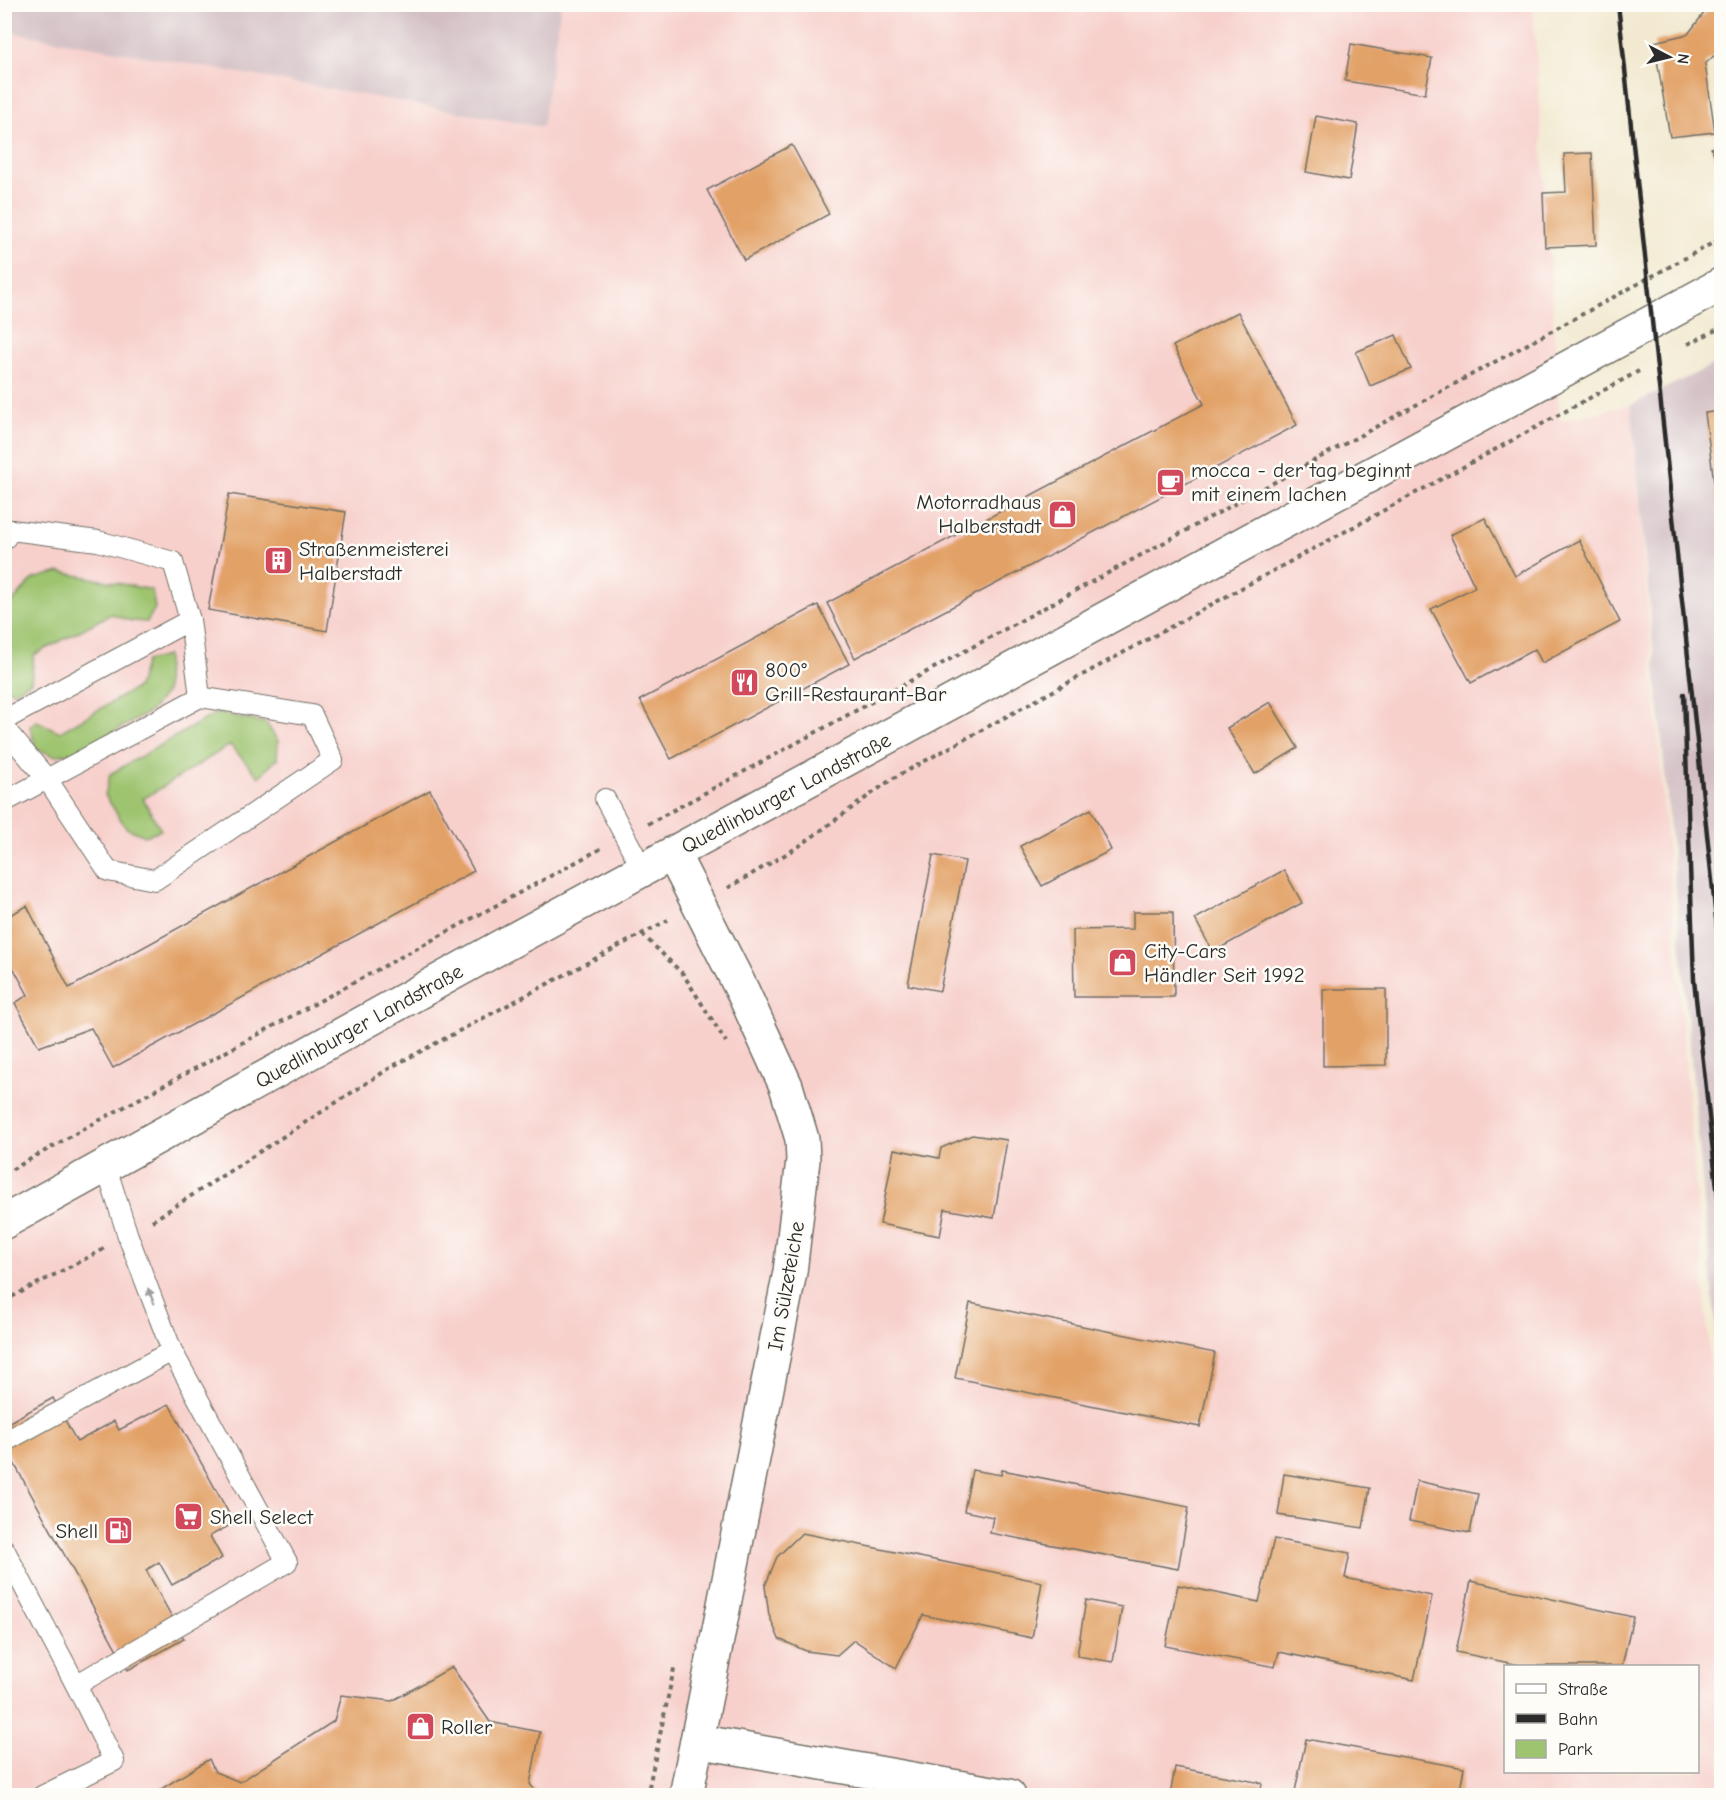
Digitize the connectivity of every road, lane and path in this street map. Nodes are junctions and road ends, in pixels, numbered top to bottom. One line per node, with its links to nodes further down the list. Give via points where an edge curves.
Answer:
1 (1722, 238): 14 (path)
2 (1722, 284): 15 (main road, Quedlinburger Landstraße)
3 (1722, 327): 4 (path)
4 (1683, 347)
5 (1645, 368): 17 (path, via 892,779 798,847)
6 (4, 540): 7 (lane, via 11,530 98,541 173,562)
7 (190, 620): 8 (lane); 9 (lane)
8 (200, 697): 11 (lane); 11 (lane, via 312,715 333,760 155,880 108,871)
9 (4, 720)
10 (4, 728): 11 (lane)
11 (47, 779): 13 (lane)
12 (605, 799): 14 (lane)
13 (4, 802)
14 (624, 837): 16 (lane); 21 (path)
15 (673, 854): 16 (main road, Quedlinburger Landstraße); 17 (main road, Im Sülzeteiche)
16 (643, 870): 20 (main road, Quedlinburger Landstraße)
17 (698, 905): 18 (path); 30 (main road, Im Sülzeteiche, via 786,1086 802,1139 803,1160 790,1272)
18 (642, 934): 19 (path, via 684,974); 23 (path, via 393,1066)
19 (730, 1049)
20 (106, 1167): 22 (main road, Quedlinburger Landstraße); 23 (lane)
21 (4, 1174)
22 (4, 1222)
23 (128, 1236): 24 (path); 25 (lane, one-way to 23)
24 (4, 1301)
25 (172, 1350): 26 (lane); 29 (lane, via 287,1562)
26 (4, 1442)
27 (4, 1549): 29 (lane)
28 (676, 1657): 32 (path)
29 (76, 1685): 31 (lane, via 114,1761)
30 (697, 1740): 33 (main road, Im Sülzeteiche); 34 (main road)
31 (42, 1796)
32 (647, 1796)
33 (686, 1796)
34 (1009, 1796)

